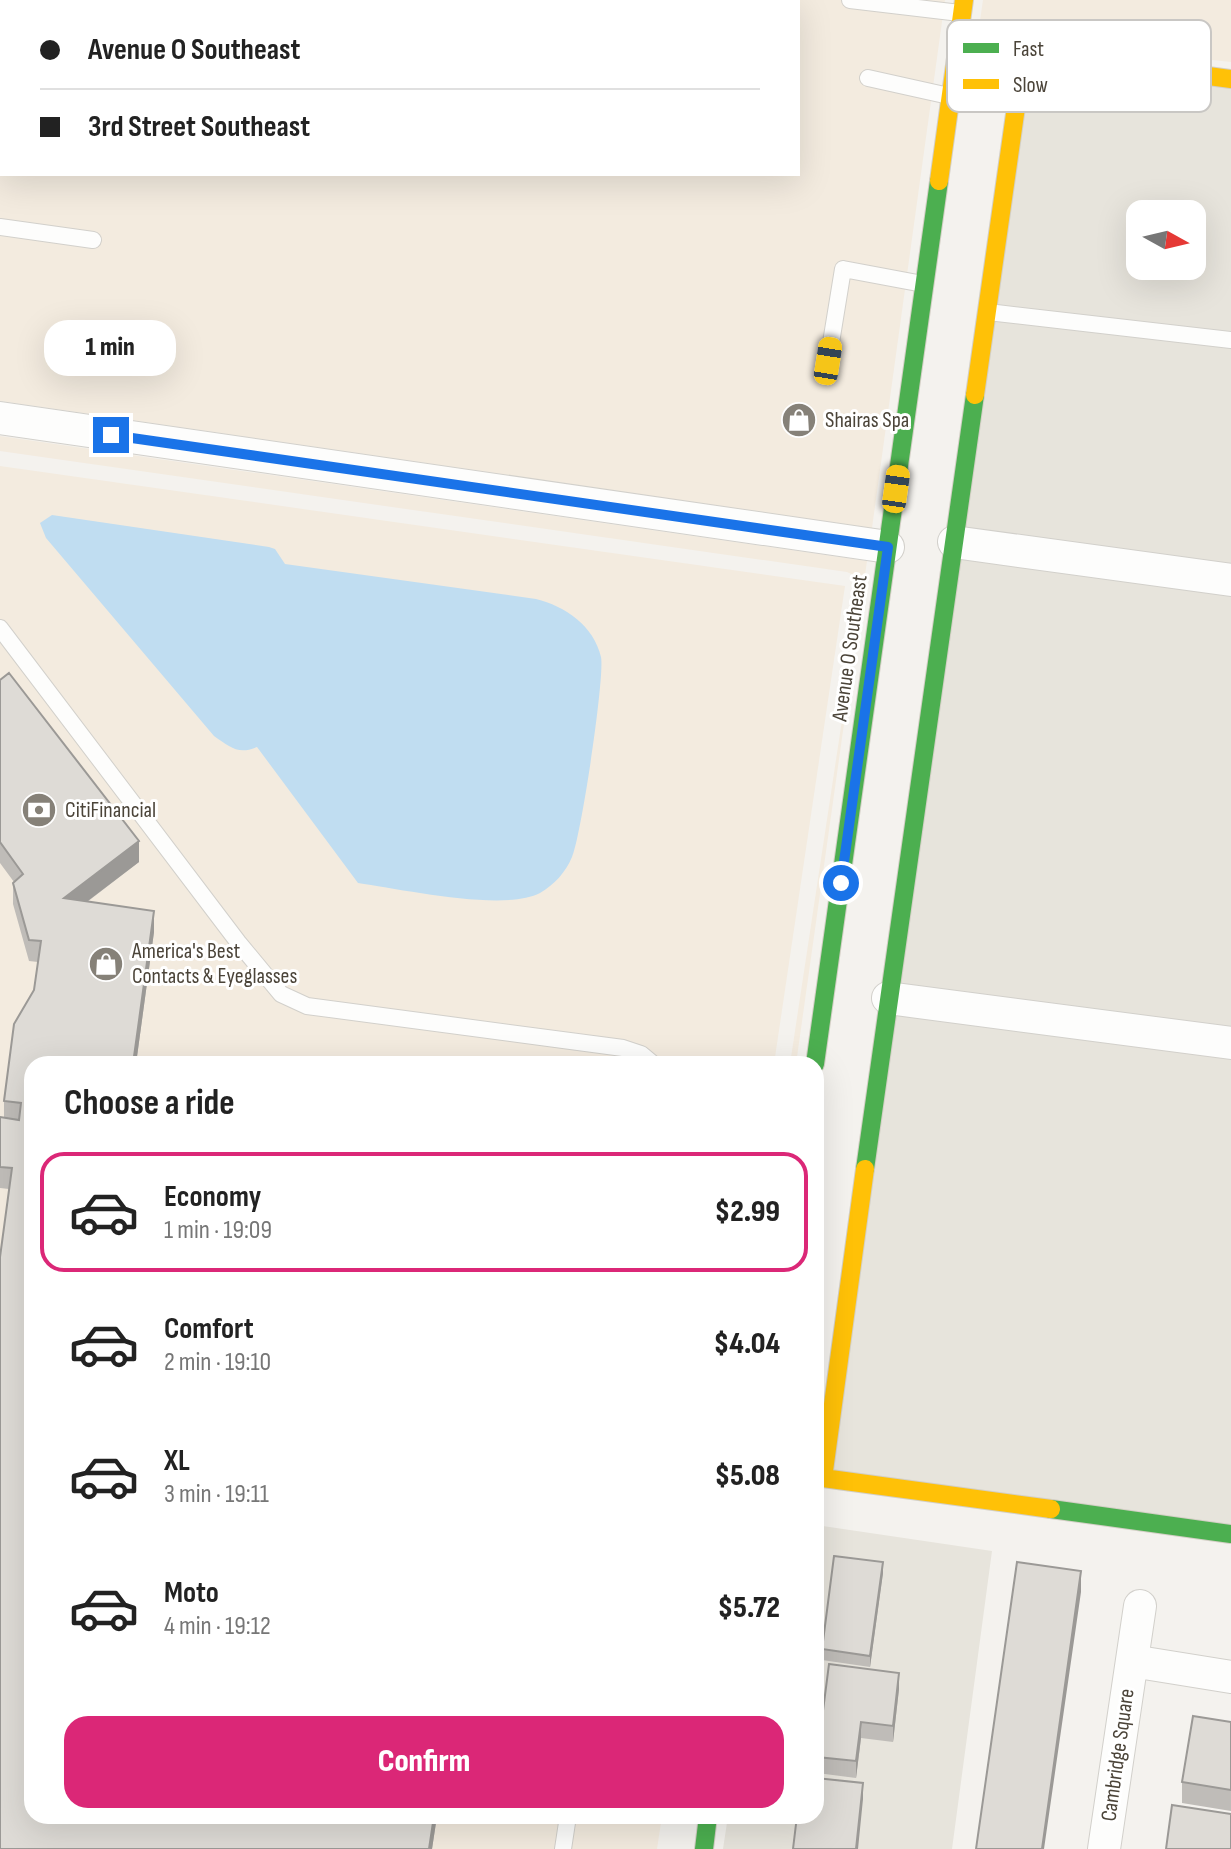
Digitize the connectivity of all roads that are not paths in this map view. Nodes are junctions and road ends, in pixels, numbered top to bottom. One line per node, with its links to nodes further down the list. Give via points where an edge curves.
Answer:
1 (850, 0): 2 (lane)
2 (963, 7)
3 (1211, 76): 5 (street)
4 (868, 78): 6 (lane)
5 (1231, 79)
6 (947, 95)
7 (949, 112): 11 (street, Avenue O Southeast)
8 (1015, 112): 12 (street)
9 (0, 227): 10 (lane)
10 (93, 240)
11 (925, 284): 14 (lane, via 843,269); 17 (street, Avenue O Southeast)
12 (986, 312): 13 (lane); 16 (street)
13 (1231, 340)
14 (828, 361)
15 (0, 418): 17 (street)
16 (954, 542): 18 (street); 20 (street)
17 (888, 547): 23 (street, Avenue O Southeast)
18 (1231, 580)
19 (0, 628): 22 (lane, via 281,994 307,1006 623,1048)
20 (888, 998): 21 (street); 24 (street)
21 (1231, 1043)
22 (643, 1056)
23 (816, 1056)
24 (824, 1471)
25 (824, 1478): 26 (street)
26 (1231, 1534)
27 (1140, 1606): 28 (street, Cambridge Square)
28 (1132, 1661): 29 (street, Cambridge Square); 34 (street, Cambridge Square)
29 (1231, 1677)
30 (567, 1824): 32 (lane)
31 (707, 1824): 33 (street)
32 (563, 1849)
33 (704, 1849)
34 (1104, 1849)

